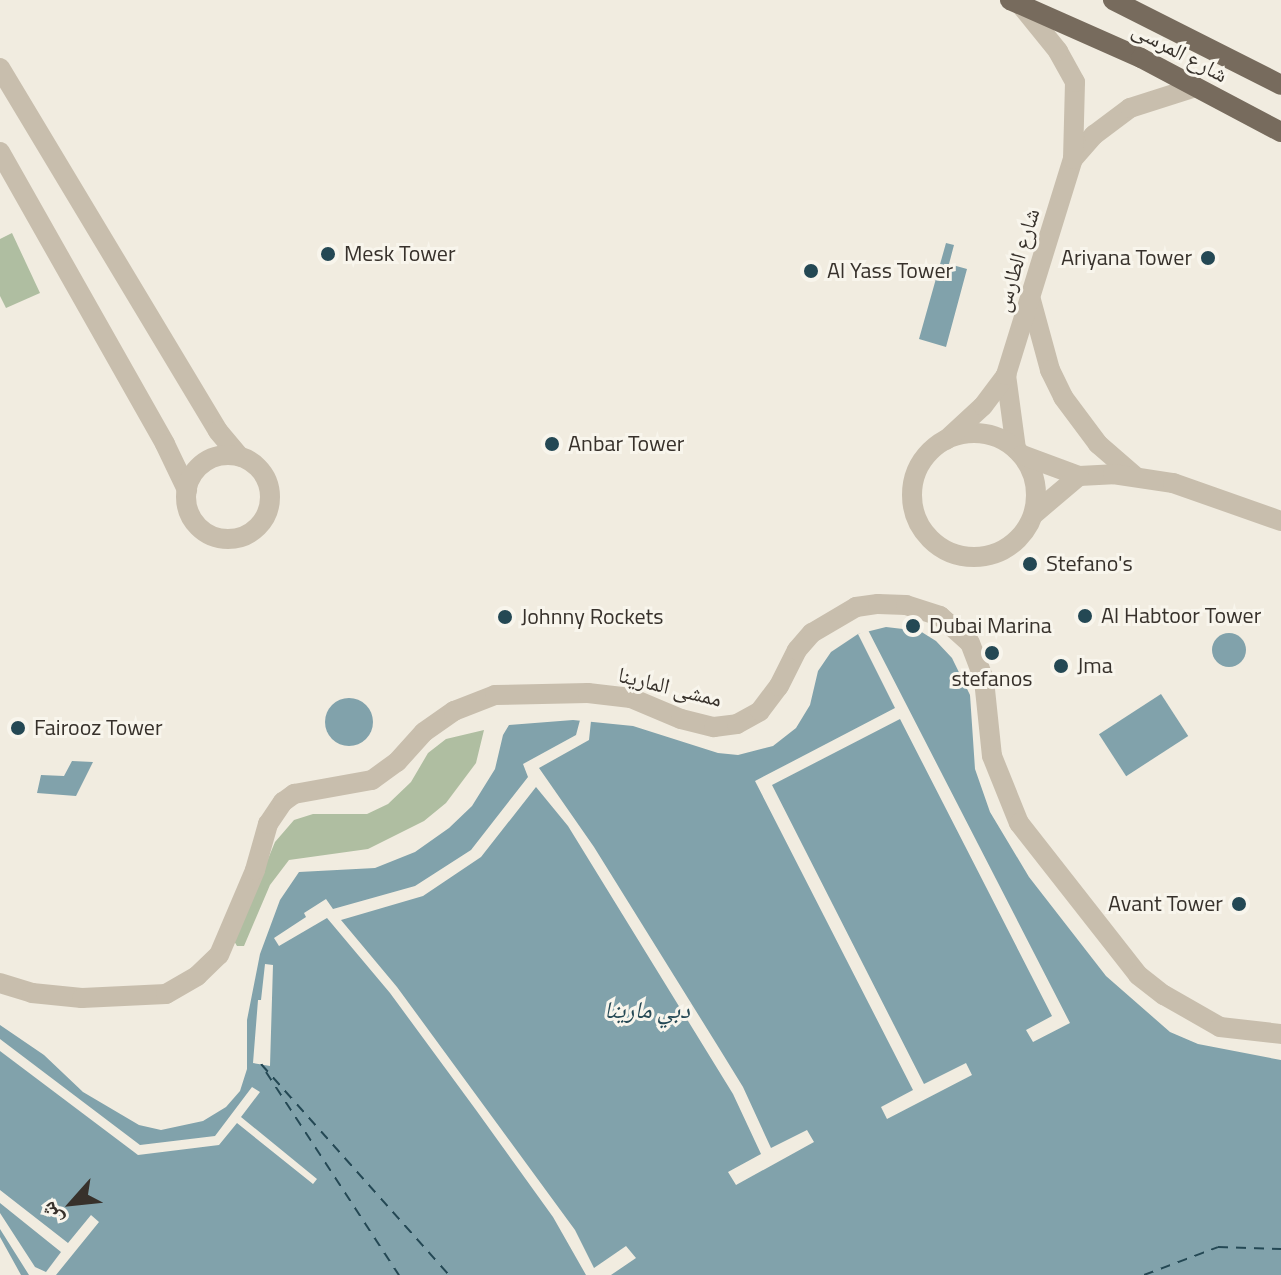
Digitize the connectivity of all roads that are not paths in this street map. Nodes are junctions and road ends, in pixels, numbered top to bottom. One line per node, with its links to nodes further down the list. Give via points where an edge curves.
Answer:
1 (1113, 0): 4 (main road, شارع المرسى)
2 (1015, 2): 5 (main road, شارع المرسى); 8 (street, شارع الطارس, via 1058,51 1075,82)
3 (0, 68): 13 (street, via 209,416)
4 (1281, 85)
5 (1196, 87): 6 (main road, شارع المرسى); 8 (street, شارع الطارس, via 1130,108)
6 (1281, 132)
7 (0, 152): 16 (street)
8 (1073, 159): 9 (street, شارع الطارس)
9 (1031, 297): 10 (street, شارع الطارس); 15 (street, via 1041,342 1063,397 1098,444)
10 (1006, 375): 11 (street, شارع الطارس, via 983,406); 12 (street, شارع الطارس)
11 (946, 440): 12 (street, via 982,433); 17 (street, via 930,451 913,485 915,513 929,538 944,550 981,558 1014,544)
12 (1019, 452): 14 (street); 17 (street, via 1033,472)
13 (239, 456): 16 (street, via 212,458 200,465); 16 (street, via 252,462 268,485 267,511 253,531 239,538 210,535 189,513)
14 (1079, 476): 15 (street); 17 (street)
15 (1136, 477): 18 (street, via 1173,483)
16 (187, 490)
17 (1034, 514)
18 (1281, 521)
19 (0, 983): 20 (street, ممشى المارينا, via 32,993 82,998 166,994 197,976 219,955 268,824 283,802 294,794 372,780 454,711 495,695 588,693 631,698 714,727 737,724 760,711 812,633 856,607 906,605 940,616 970,643 984,680 992,756 1019,823 1138,975 1220,1027)
20 (1281, 1034)

